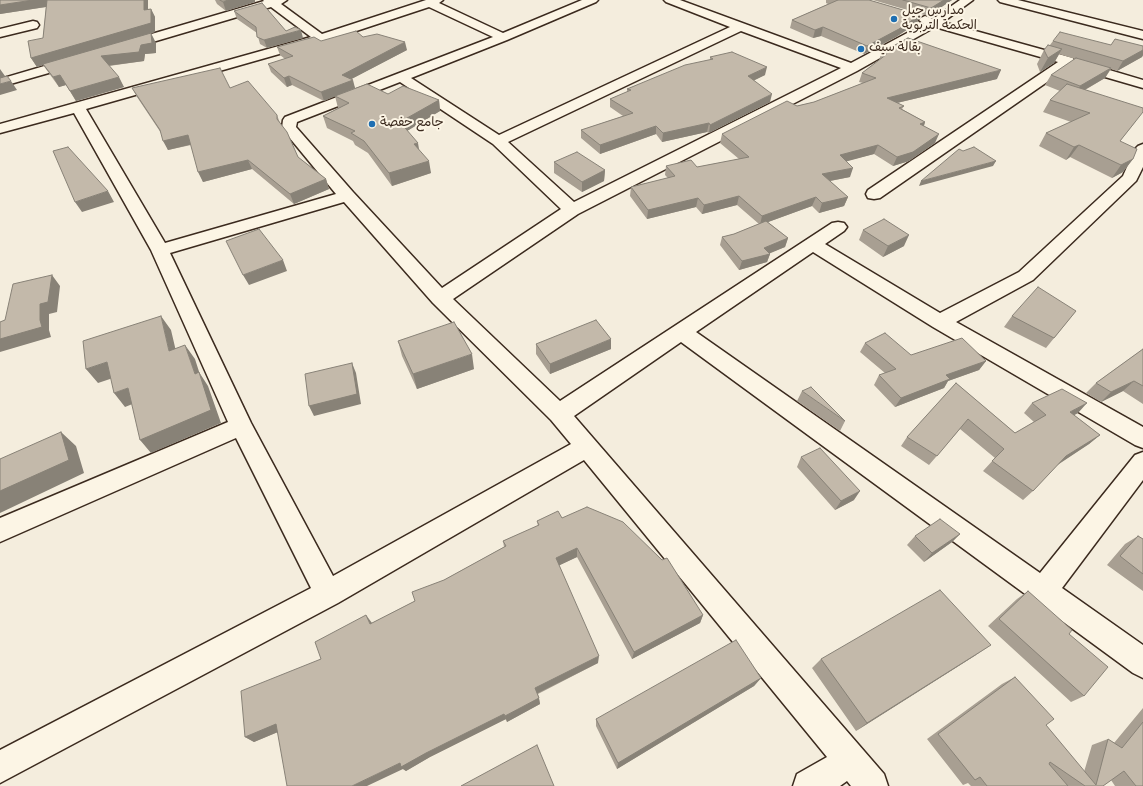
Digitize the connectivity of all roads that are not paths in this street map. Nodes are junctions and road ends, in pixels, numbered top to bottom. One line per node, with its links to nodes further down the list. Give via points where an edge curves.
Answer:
1 (592, 0): 15 (street)
2 (670, 0): 11 (street)
3 (967, 0): 9 (street)
4 (1004, 0): 14 (street)
5 (1033, 0): 12 (street)
6 (274, 1): 16 (street); 17 (street)
7 (434, 1): 15 (street); 16 (street)
8 (913, 17): 9 (street)
9 (934, 23): 19 (street); 20 (street)
10 (33, 25): 13 (street)
11 (741, 26): 20 (street); 26 (street)
12 (1143, 28)
13 (0, 33)
14 (1143, 35)
15 (503, 37): 21 (street)
16 (320, 38): 24 (street)
17 (114, 49)
18 (84, 58): 22 (street)
19 (1068, 61): 23 (street); 28 (street)
20 (852, 68): 30 (street)
21 (401, 77): 26 (street); 29 (street, via 290,120 289,128)
22 (0, 83)
23 (1143, 84)
24 (78, 108): 25 (street); 33 (street)
25 (0, 129)
26 (498, 141): 30 (street)
27 (1141, 157): 35 (street, via 1130,178 1026,276)
28 (874, 194)
29 (347, 196): 33 (street); 34 (street)
30 (572, 210): 34 (street)
31 (838, 227): 32 (street)
32 (812, 244): 35 (street); 36 (street)
33 (160, 250): 38 (street)
34 (440, 298): 37 (street)
35 (940, 322): 39 (street)
36 (681, 332): 37 (street); 43 (street)
37 (559, 414): 40 (street)
38 (241, 426): 42 (street); 44 (street)
39 (1143, 438)
40 (586, 447): 44 (street); 46 (street)
41 (1143, 462): 43 (street)
42 (0, 530)
43 (1043, 591): 45 (street)
44 (328, 594): 47 (street)
45 (1143, 663)
46 (851, 761): 48 (street); 49 (street)
47 (0, 768)
48 (809, 786)
49 (872, 786)

